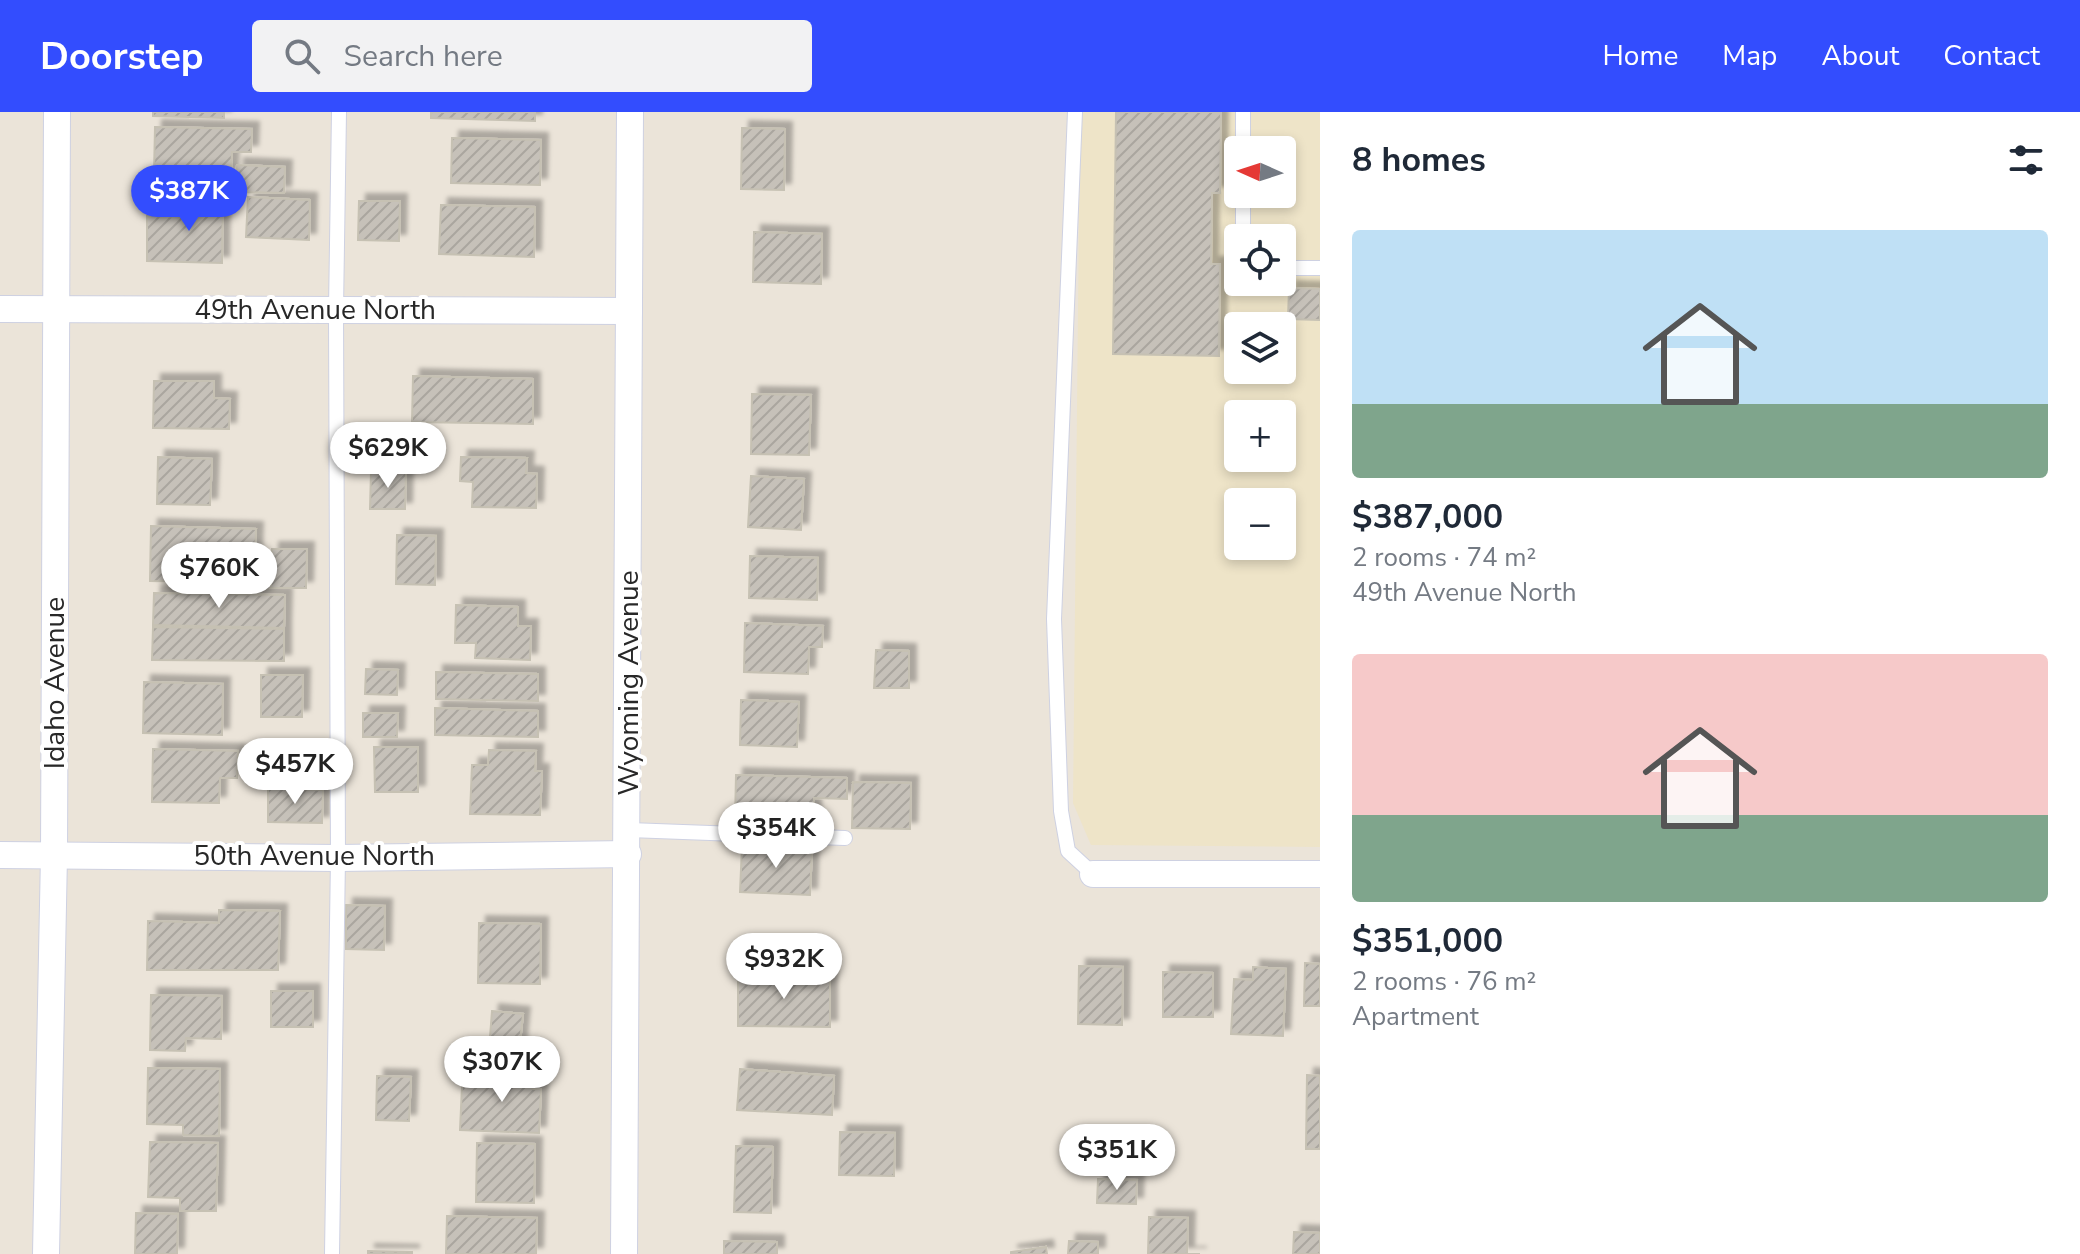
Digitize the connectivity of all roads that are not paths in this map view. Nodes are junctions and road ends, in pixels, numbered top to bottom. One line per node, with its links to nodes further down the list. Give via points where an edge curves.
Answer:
1 (57, 112): 10 (street, Idaho Avenue)
2 (339, 112): 11 (lane)
3 (630, 112): 12 (street, Wyoming Avenue)
4 (1075, 112): 18 (lane, via 1054,619 1061,811 1068,851)
5 (1243, 112): 6 (lane)
6 (1243, 136)
7 (1296, 268): 8 (lane)
8 (1320, 268)
9 (0, 309): 10 (street, 49th Avenue North)
10 (55, 309): 11 (street, 49th Avenue North); 16 (street, Idaho Avenue)
11 (336, 310): 12 (street, 49th Avenue North); 17 (lane)
12 (629, 311): 14 (street, Wyoming Avenue)
13 (845, 838): 14 (lane)
14 (628, 842): 17 (street, 50th Avenue North); 22 (street, Wyoming Avenue)
15 (0, 855): 16 (street, 50th Avenue North)
16 (54, 855): 17 (street, 50th Avenue North); 20 (street, Idaho Avenue)
17 (338, 858): 21 (lane)
18 (1093, 874): 19 (street)
19 (1320, 874)
20 (46, 1254)
21 (332, 1254)
22 (624, 1254)

